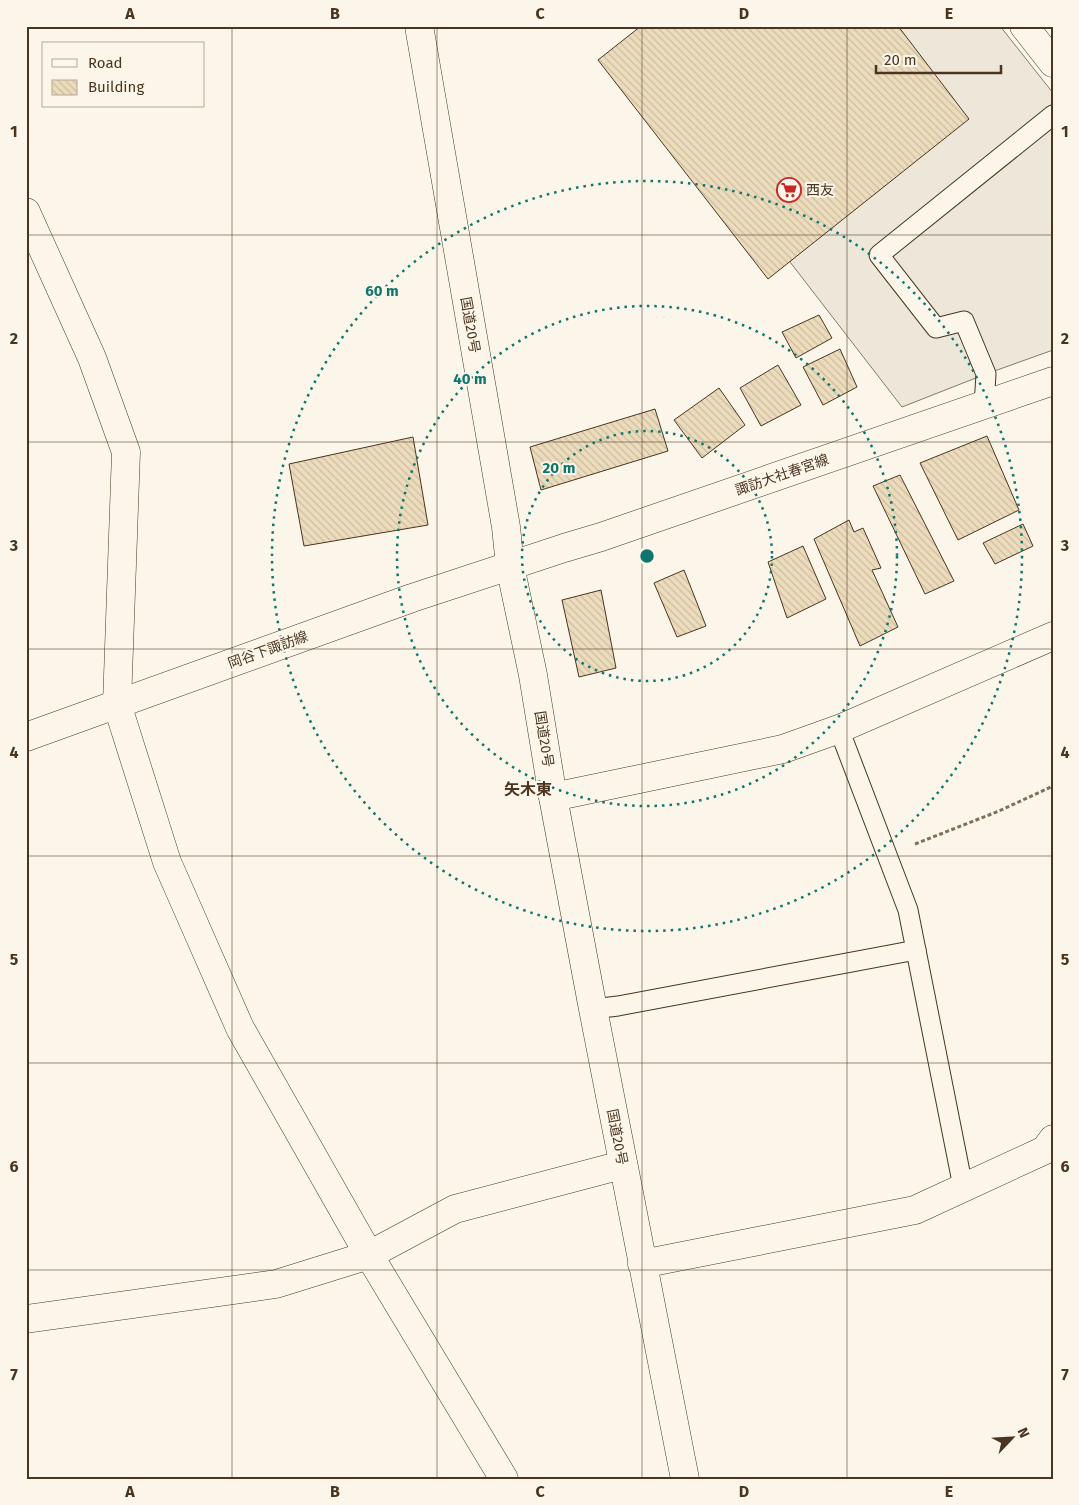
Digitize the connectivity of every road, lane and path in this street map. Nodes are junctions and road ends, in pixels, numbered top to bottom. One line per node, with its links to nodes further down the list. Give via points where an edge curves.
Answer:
1 (419, 26): 8 (main road, 国道20号)
2 (1024, 26): 3 (main road)
3 (1053, 63)
4 (1053, 115): 7 (lane, via 879,255 936,328 964,321 986,374)
5 (26, 212): 10 (main road, via 92,358 126,452)
6 (1053, 382): 7 (main road, 諏訪大社春宮線)
7 (984, 406): 8 (main road, 諏訪大社春宮線)
8 (510, 566): 10 (main road, 岡谷下諏訪線); 14 (main road, 国道20号, via 533,675)
9 (1053, 636): 11 (main road)
10 (117, 704): 12 (main road, 岡谷下諏訪線); 21 (main road, via 167,862 240,1028)
11 (839, 730): 14 (main road, via 783,749); 15 (lane)
12 (26, 737)
13 (1053, 786): 15 (path)
14 (553, 797): 17 (main road, 国道20号)
15 (887, 856): 16 (lane, via 908,910)
16 (916, 950): 17 (lane); 20 (lane)
17 (592, 1009): 19 (main road, 国道20号)
18 (1050, 1151): 20 (main road)
19 (622, 1165): 21 (main road, via 456,1209); 22 (main road, 国道20号)
20 (963, 1187): 22 (main road, via 915,1210)
21 (369, 1255): 23 (main road, via 276,1284); 24 (main road)
22 (642, 1264): 25 (main road, 国道20号)
23 (26, 1319)
24 (504, 1479)
25 (685, 1479)

